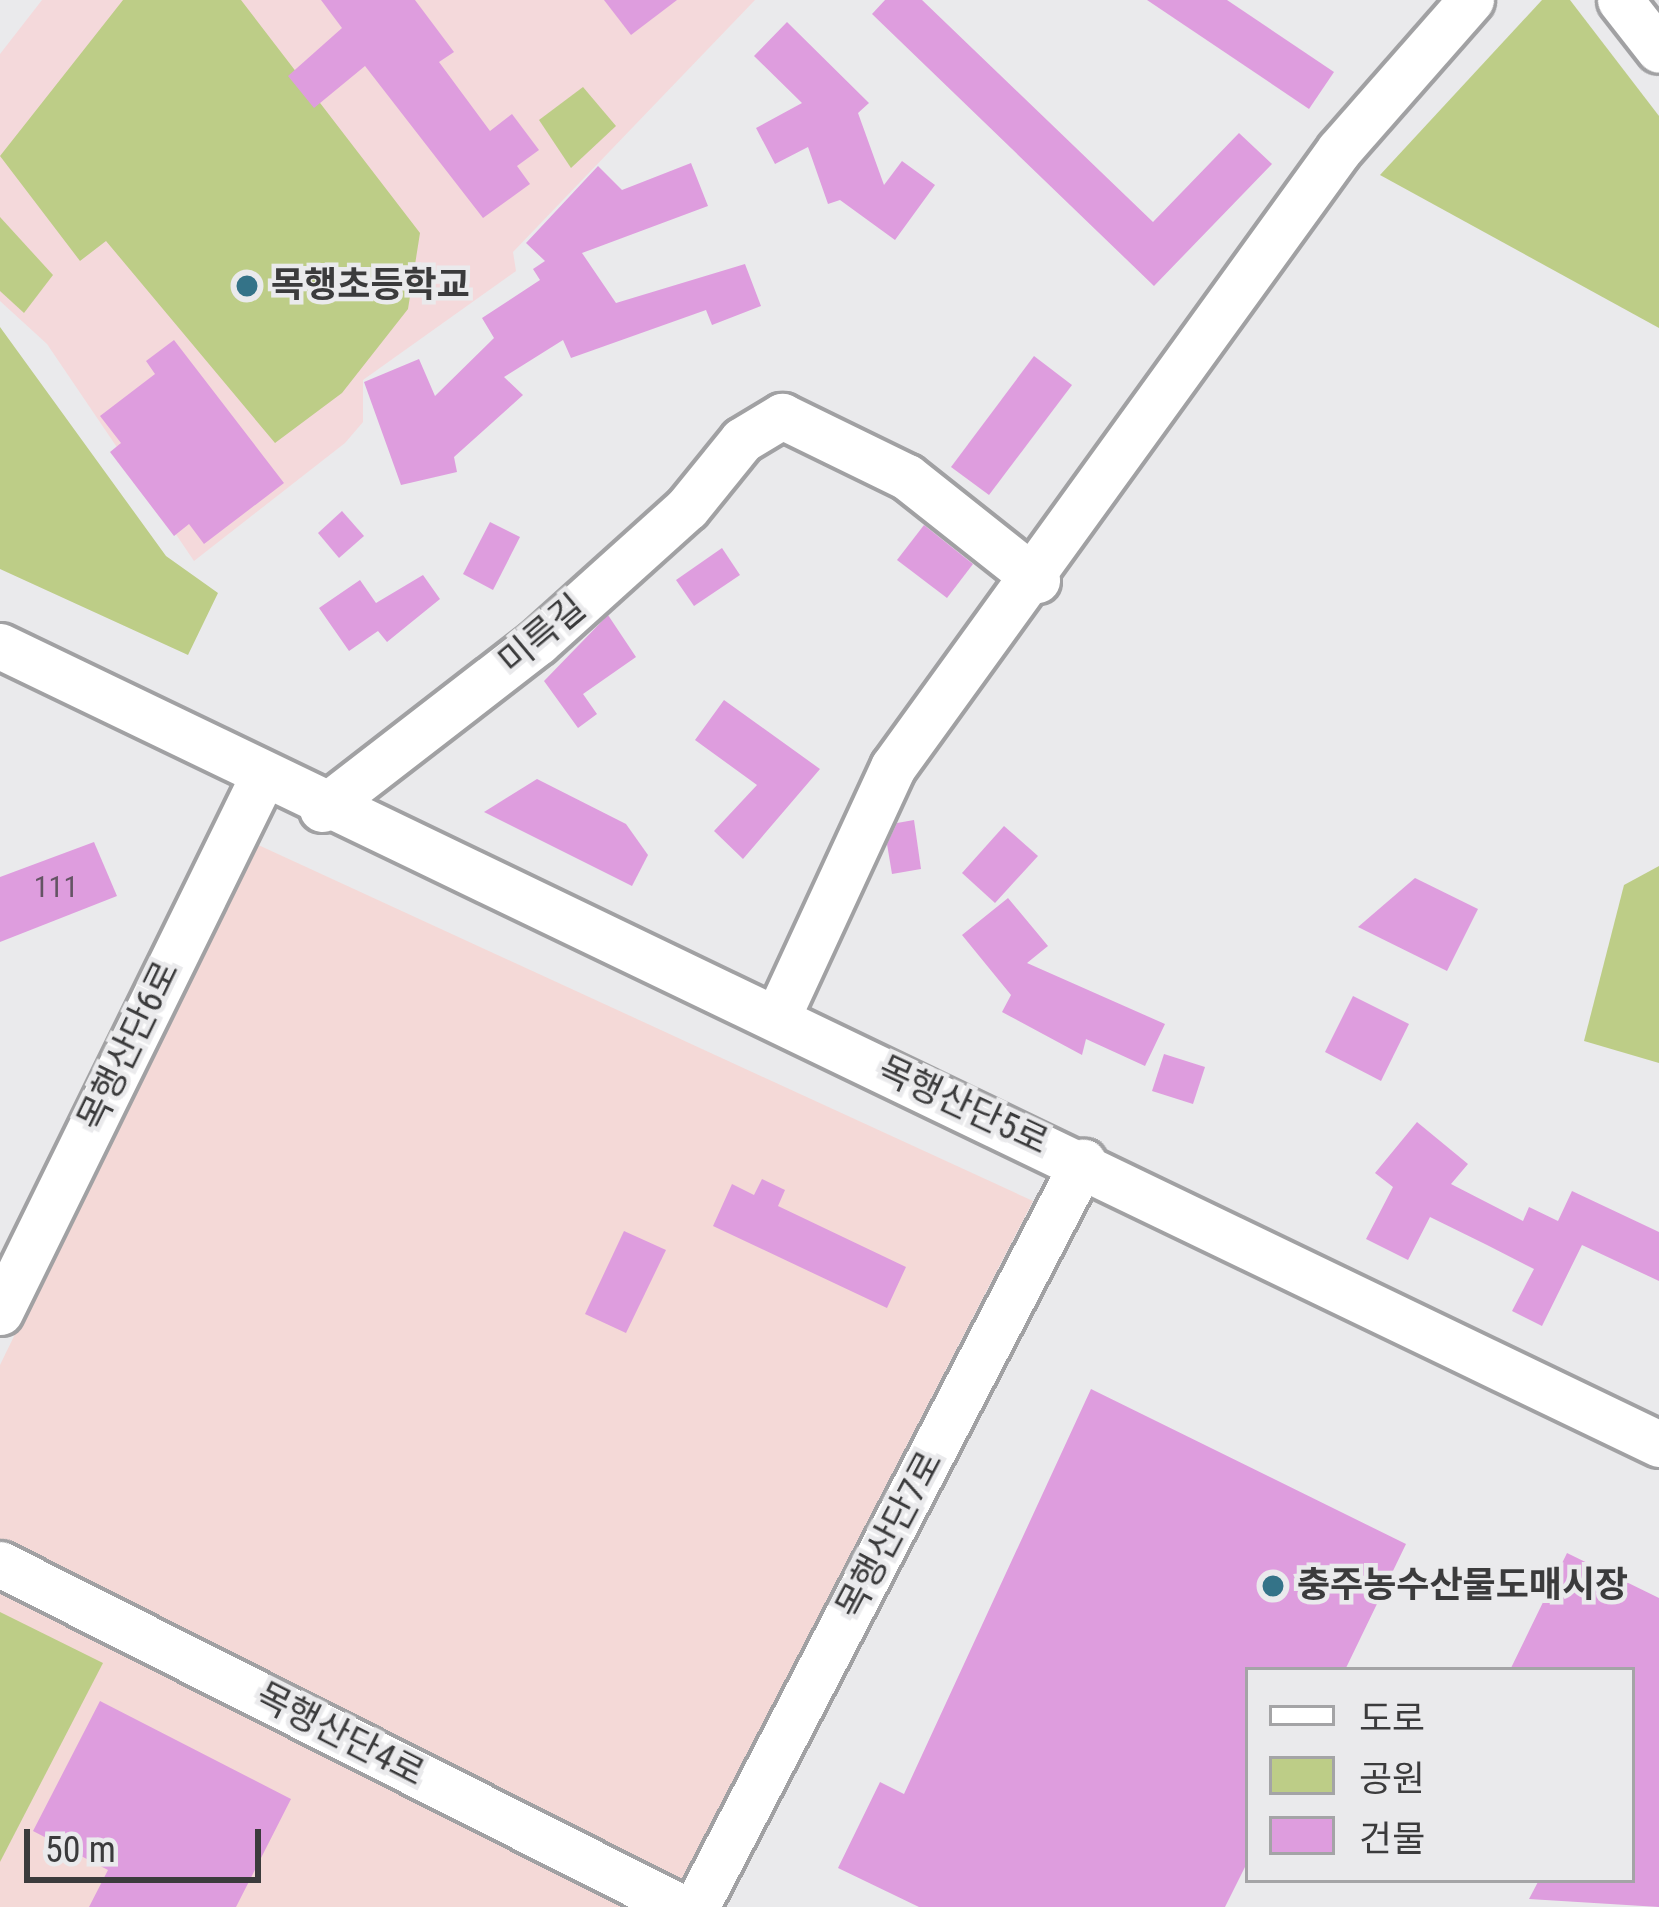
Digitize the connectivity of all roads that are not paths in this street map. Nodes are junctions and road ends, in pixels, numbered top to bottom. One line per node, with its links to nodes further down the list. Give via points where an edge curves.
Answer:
1 (1471, 0): 4 (street, via 1339,150)
2 (1620, 0): 3 (street)
3 (1659, 50)
4 (1037, 580): 7 (street, 미륵길, via 907,477 782,416 742,440 687,508 538,642); 8 (street, via 893,767)
5 (0, 646): 6 (street, 목행산단5로)
6 (261, 781): 7 (street, 목행산단5로); 10 (street, 목행산단6로)
7 (322, 808): 8 (street, 목행산단5로)
8 (776, 1018): 9 (street, 목행산단5로)
9 (1083, 1162): 11 (street, 목행산단5로); 14 (street, 목행산단7로)
10 (0, 1312)
11 (1659, 1444)
12 (0, 1564): 13 (street, 목행산단4로)
13 (680, 1907)
14 (696, 1907)

